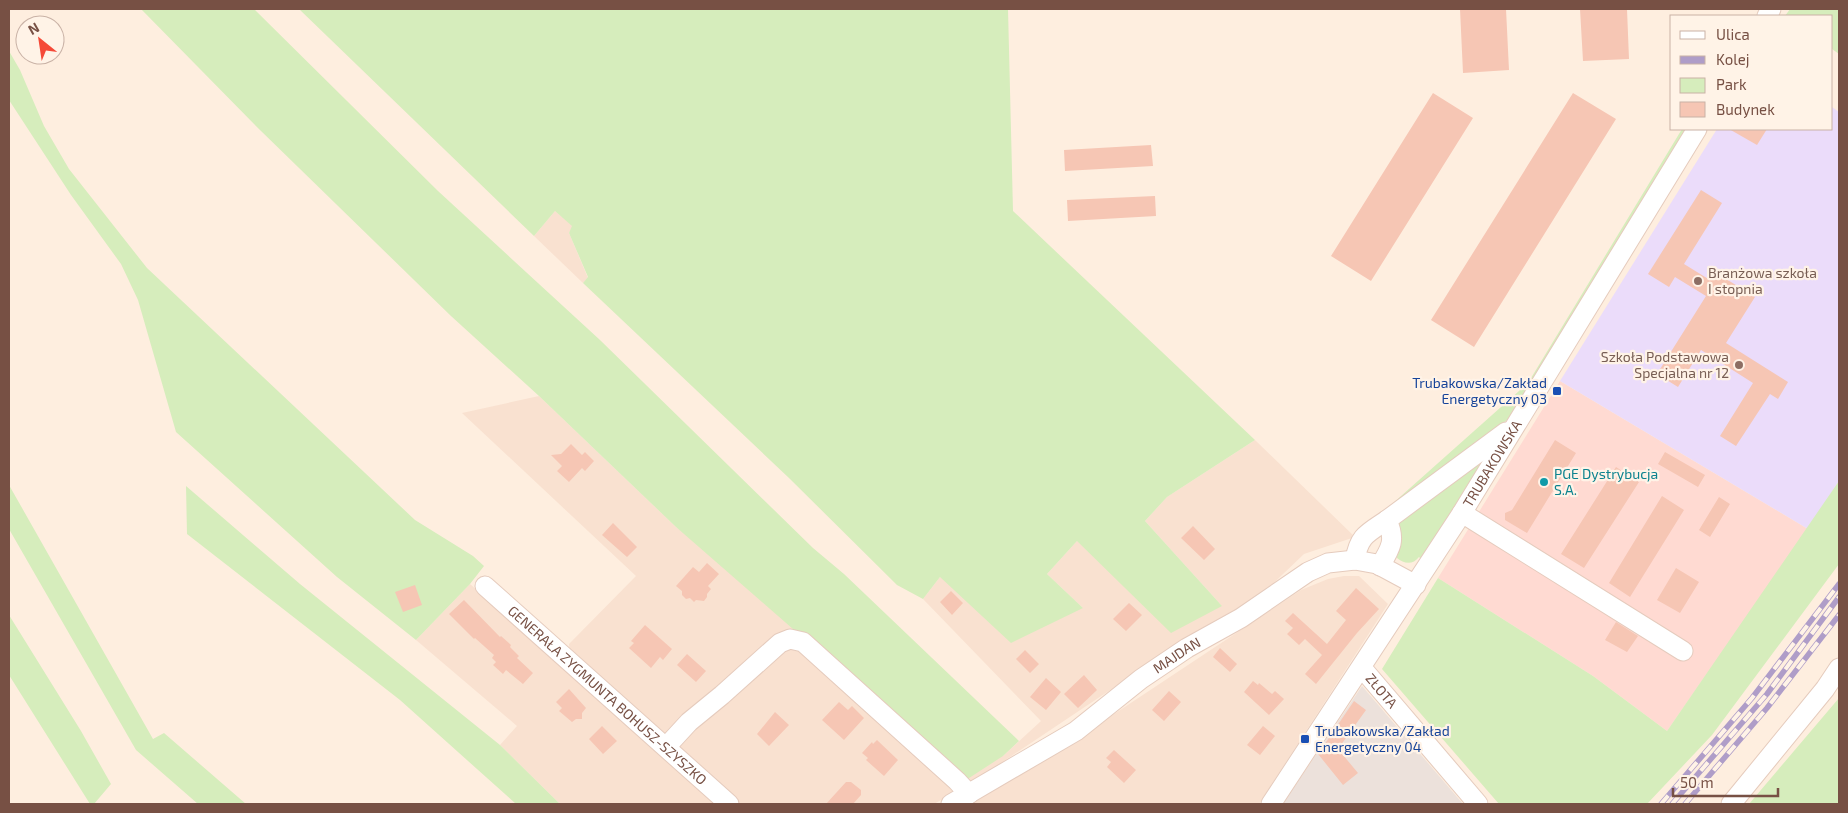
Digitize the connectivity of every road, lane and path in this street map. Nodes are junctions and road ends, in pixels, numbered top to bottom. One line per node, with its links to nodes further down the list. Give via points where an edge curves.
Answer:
1 (1696, 130): 2 (street, TRUBAKOWSKA)
2 (1515, 425): 3 (street, TRUBAKOWSKA); 4 (street)
3 (1462, 513): 7 (street, TRUBAKOWSKA); 9 (street)
4 (1387, 520): 5 (street, via 1361,540); 6 (street, via 1392,541)
5 (1356, 560): 6 (street, MAJDAN); 13 (street, MAJDAN, via 1328,563 1308,572 1241,618 1187,648 1141,679 1076,731)
6 (1380, 566): 7 (street, MAJDAN)
7 (1416, 585): 10 (street, TRUBAKOWSKA)
8 (485, 586): 12 (street, GENERAŁA ZYGMUNTA BOHUSZ-SZYSZKO)
9 (1683, 651)
10 (1362, 668): 16 (street, TRUBAKOWSKA); 17 (street, ZŁOTA)
11 (1839, 668): 18 (street)
12 (666, 747): 13 (street, via 689,722 780,643 790,639 803,642); 14 (street, GENERAŁA ZYGMUNTA BOHUSZ-SZYSZKO)
13 (969, 794): 15 (street, MAJDAN)
14 (730, 804)
15 (950, 804)
16 (1271, 804)
17 (1478, 804)
18 (1731, 804)

